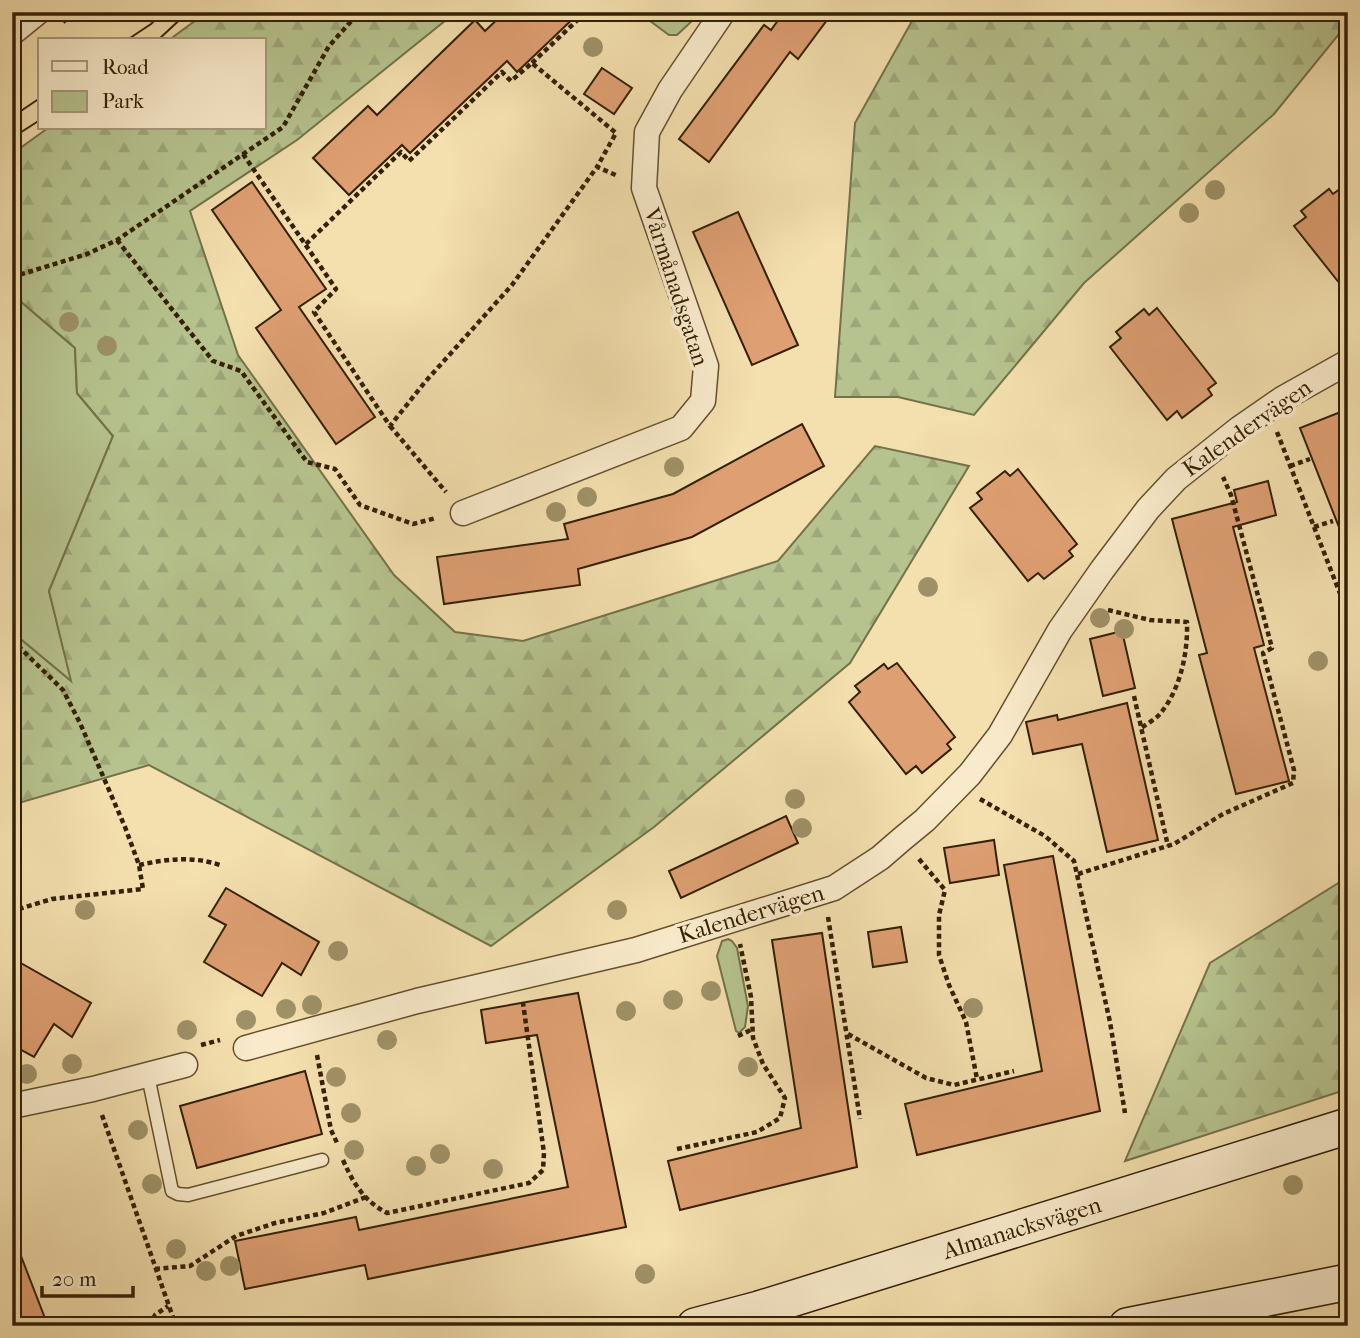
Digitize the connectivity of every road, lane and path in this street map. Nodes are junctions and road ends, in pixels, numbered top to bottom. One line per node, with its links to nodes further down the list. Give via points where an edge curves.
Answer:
1 (38, 12): 5 (street)
2 (364, 12): 7 (path, via 329,46 283,127)
3 (586, 12): 6 (path)
4 (723, 12): 9 (street, Vårmånadsgatan, via 647,132)
5 (12, 33)
6 (532, 63): 8 (path, via 615,133); 11 (path, via 511,82 502,72 409,161 401,152)
7 (243, 154): 10 (path); 11 (path)
8 (597, 167): 9 (path); 15 (path, via 512,285)
9 (644, 188): 19 (street, Vårmånadsgatan, via 706,366 703,401 681,428)
10 (117, 240): 12 (path); 19 (path, via 213,362 241,371 307,462 335,469 360,505 413,524)
11 (306, 244): 15 (path, via 336,289 314,312)
12 (12, 277)
13 (1348, 362): 14 (street, Kalendervägen)
14 (1268, 409): 16 (street, Kalendervägen); 18 (path)
15 (390, 426): 19 (path)
16 (1211, 451): 30 (street, Kalendervägen, via 1148,509 1060,630 1000,735 970,774); 31 (path, via 1231,495 1272,648 1263,653 1294,770 1293,783 1223,814)
17 (1310, 459): 18 (path)
18 (1290, 466): 21 (path)
19 (463, 513)
20 (1333, 521): 21 (path)
21 (1314, 527): 23 (path)
22 (1348, 588): 23 (path)
23 (1339, 592): 25 (path)
24 (1110, 611): 28 (path, via 1187,622 1184,662 1175,686 1158,717)
25 (1348, 614)
26 (12, 640): 32 (path, via 63,690)
27 (1134, 696): 28 (path)
28 (1141, 728): 31 (path)
29 (982, 800): 34 (path, via 1045,836 1074,861)
30 (902, 839): 35 (street, Kalendervägen, via 880,858); 47 (path, via 945,890 939,915 939,954 965,1021)
31 (1168, 846): 34 (path)
32 (139, 865): 33 (path, via 201,859); 36 (path, via 143,889 51,899)
33 (220, 865)
34 (1078, 874): 50 (path)
35 (821, 892): 37 (street, Kalendervägen); 41 (path)
36 (12, 911)
37 (735, 919): 38 (street, Kalendervägen, via 636,950); 39 (path)
38 (519, 977): 40 (street, Kalendervägen); 55 (path, via 543,1170 530,1183 387,1213)
39 (753, 1029): 42 (path); 53 (path, via 763,1064 785,1098 780,1118 757,1132)
40 (312, 1030): 43 (street, Kalendervägen); 55 (path, via 331,1130 352,1182)
41 (847, 1034): 47 (path, via 926,1078 954,1085); 51 (path)
42 (738, 1035)
43 (246, 1048): 44 (path, via 241,1035 181,1049)
44 (185, 1065): 46 (street)
45 (1014, 1071): 47 (path)
46 (148, 1076): 48 (street); 54 (lane, via 172,1191 178,1194)
47 (977, 1079)
48 (93, 1089): 49 (street); 56 (path)
49 (12, 1106)
50 (1125, 1113)
51 (860, 1119)
52 (1348, 1126): 61 (main road, Almanacksvägen)
53 (677, 1149)
54 (322, 1160)
55 (366, 1197): 56 (path, via 236,1236 190,1266)
56 (156, 1269): 58 (path)
57 (1348, 1282): 62 (main road)
58 (168, 1306): 59 (path); 60 (path)
59 (149, 1326)
60 (176, 1326)
61 (695, 1326)
62 (1127, 1326)

